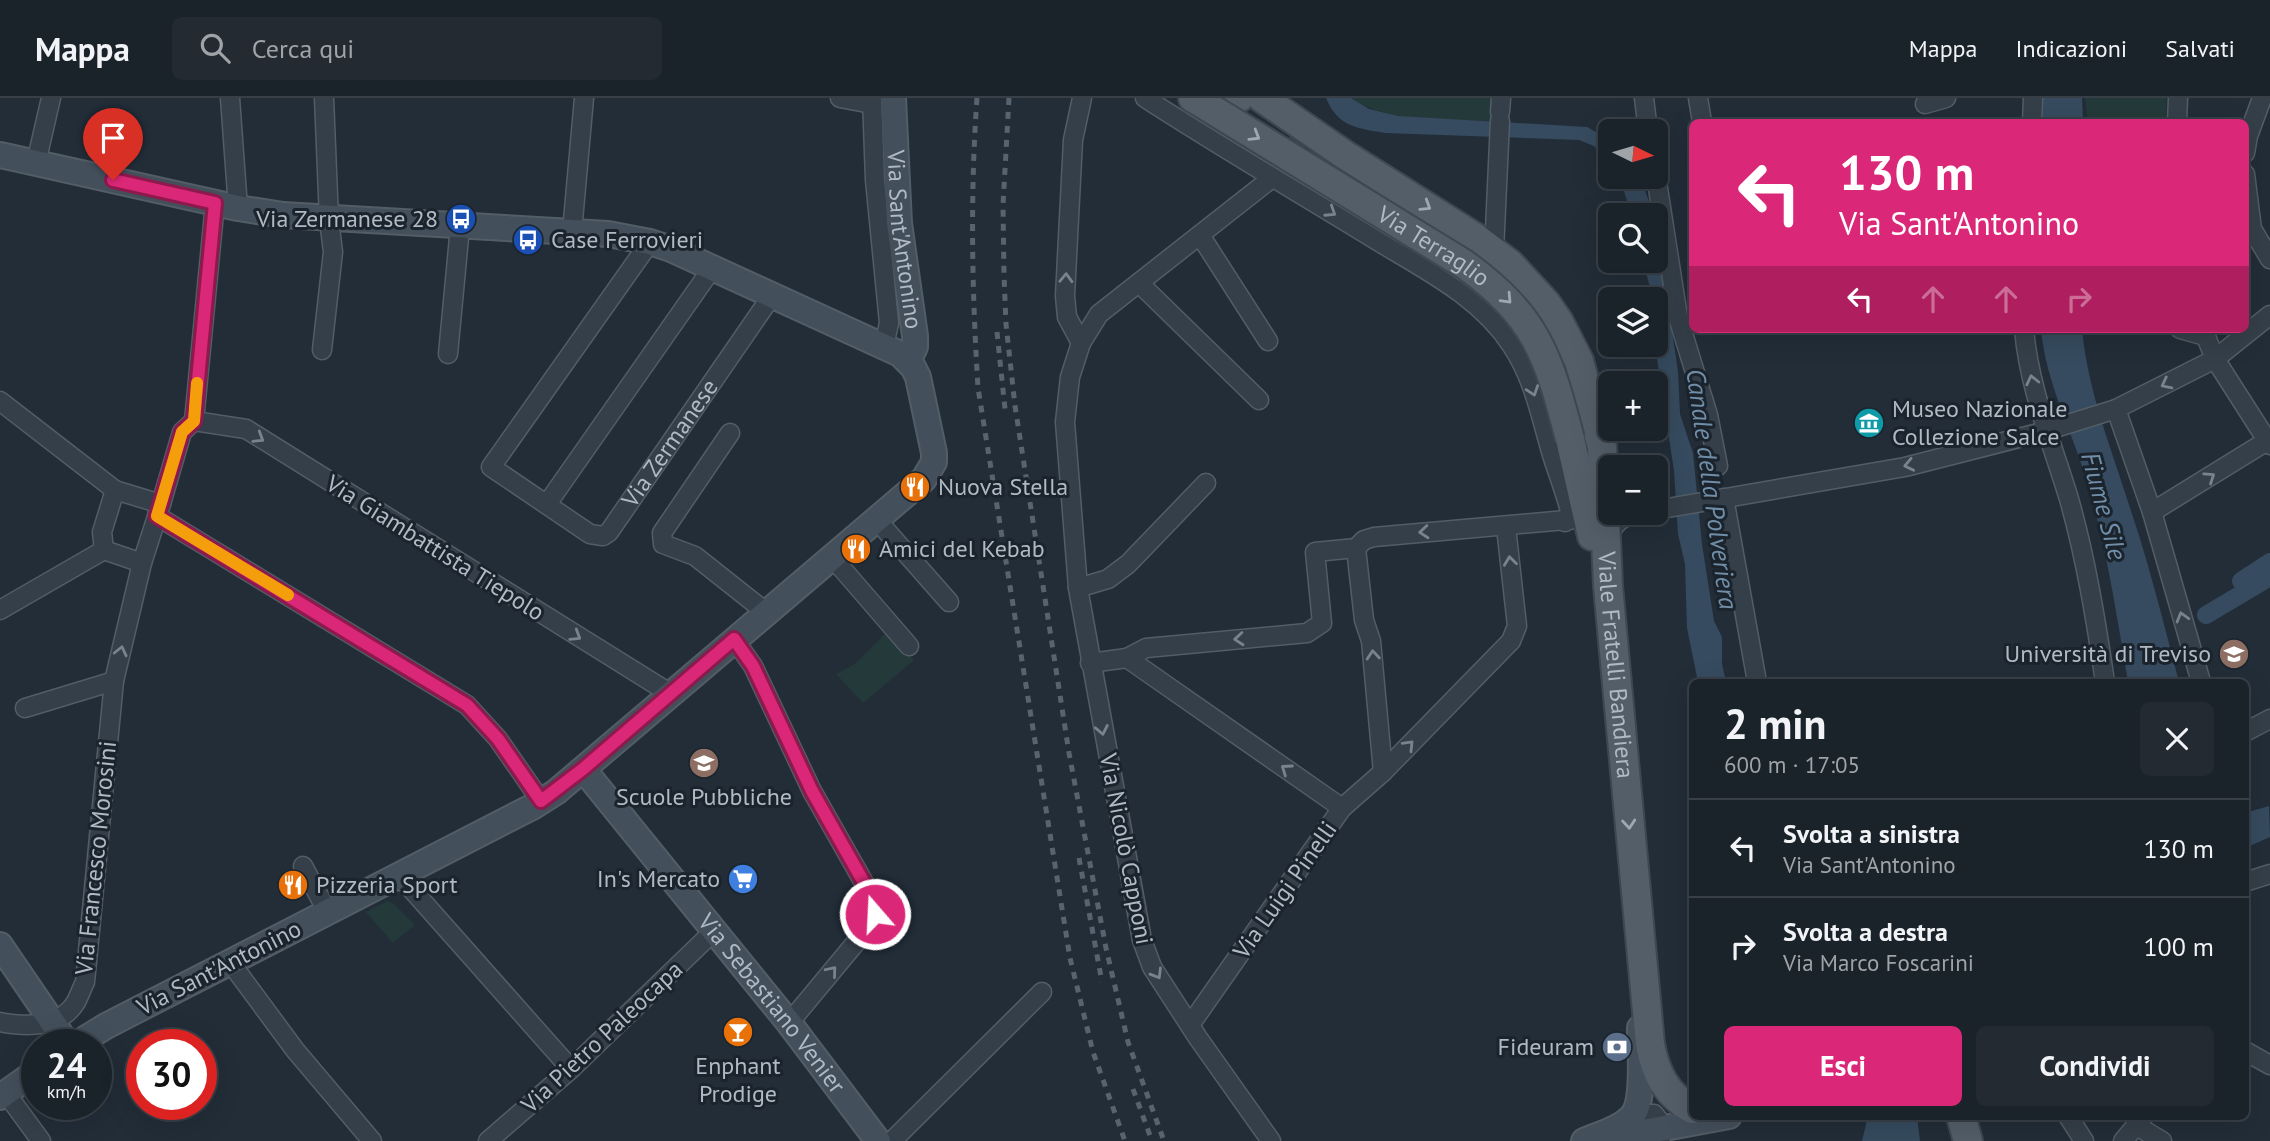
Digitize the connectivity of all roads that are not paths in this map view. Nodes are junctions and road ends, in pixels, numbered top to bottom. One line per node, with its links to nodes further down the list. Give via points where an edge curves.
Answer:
1 (51, 98): 26 (street)
2 (230, 98): 30 (street)
3 (324, 98): 31 (street)
4 (584, 98): 33 (street)
5 (840, 98): 16 (street)
6 (1082, 98): 47 (street, one-way to 6, via 1067,317 1065,296 1073,140)
7 (1145, 98): 27 (street)
8 (1239, 98): 15 (main road, via 1212,104)
9 (1262, 98): 36 (main road, Viale Fratelli Bandiera, one-way to 36)
10 (1644, 98): 20 (street)
11 (1698, 98): 21 (street)
12 (1946, 98): 17 (street)
13 (2033, 98): 22 (street)
14 (2178, 98): 23 (street)
15 (1195, 99): 60 (main road, Via Terraglio, one-way to 60, bridge, via 1464,264 1499,291 1516,309 1551,371)
16 (879, 100): 48 (street, via 875,180 889,323); 52 (street, Via Sant'Antonino, via 913,324 915,347)
17 (1925, 104)
18 (2264, 104): 24 (street)
19 (1500, 110): 36 (street)
20 (1647, 119)
21 (1702, 119)
22 (2032, 119)
23 (2177, 119)
24 (2249, 134)
25 (0, 155): 26 (street)
26 (36, 163): 30 (street)
27 (1272, 178): 34 (street); 60 (street, one-way to 60, via 1423,268 1485,314 1502,331 1524,367)
28 (1658, 189): 61 (street, via 1678,317 1708,415)
29 (2249, 205): 37 (street, via 2252,229)
30 (227, 206): 31 (street); 56 (street, Via Francesco Morosini)
31 (329, 220): 32 (street); 49 (street, via 333,252)
32 (460, 227): 33 (street); 50 (street)
33 (572, 232): 35 (street)
34 (1200, 234): 39 (street); 46 (street)
35 (650, 242): 38 (street); 65 (street, Via Zermanese, via 491,467)
36 (1494, 251): 73 (main road, Viale Fratelli Bandiera, via 1546,303 1578,361 1602,447)
37 (2270, 259)
38 (713, 267): 40 (street); 65 (street)
39 (1139, 283): 47 (street, via 1099,314); 53 (street)
40 (773, 294): 48 (street); 65 (street, Via Zermanese, via 609,532 590,534)
41 (2270, 315): 42 (street)
42 (2249, 332)
43 (2025, 333): 57 (street, one-way to 43, via 2029,367)
44 (2204, 333): 51 (street)
45 (2248, 333): 51 (street)
46 (1268, 341)
47 (1082, 343): 79 (street, via 1070,377 1065,422)
48 (884, 346): 52 (street)
49 (322, 350)
50 (448, 355)
51 (2215, 359): 55 (street, one-way to 55); 59 (street)
52 (908, 361): 70 (street, Via Sant'Antonino, via 918,377 934,462 924,479)
53 (1259, 400)
54 (0, 401): 63 (street)
55 (2110, 411): 57 (street); 68 (street)
56 (194, 421): 67 (street, Via Francesco Morosini, via 182,432); 91 (street, Via Giambattista Tiepolo, one-way to 91, via 246,429)
57 (2055, 428): 64 (street, one-way to 64, via 1905,467); 88 (street, via 2094,605)
58 (730, 433): 82 (street, via 662,533 663,544 695,556)
59 (2269, 443): 68 (street, one-way to 59)
60 (1561, 448): 69 (street, via 1570,511); 69 (main road, Via Terraglio, via 1580,476)
61 (1718, 466)
62 (1206, 483): 79 (street, via 1128,564 1108,579)
63 (115, 490): 67 (street); 75 (street, via 102,532)
64 (1720, 498): 66 (street); 87 (street)
65 (547, 504)
66 (1668, 507)
67 (159, 510): 77 (street, Via Francesco Morosini); 97 (street, via 467,705 498,739)
68 (2152, 512): 89 (street, one-way to 68)
69 (1576, 516): 72 (street); 78 (main road, Via Terraglio, via 1594,542)
70 (876, 519): 76 (street, Via Sant'Antonino); 80 (street)
71 (1615, 525): 73 (street)
72 (1506, 527): 74 (street, one-way to 74, via 1374,537); 96 (street, one-way to 72, via 1511,641 1517,626)
73 (1606, 544): 78 (main road, Viale Fratelli Bandiera)
74 (1356, 548): 85 (street, one-way to 85, via 1315,552 1322,623 1307,633 1146,648); 96 (street, one-way to 74, via 1371,641 1364,620)
75 (104, 550): 77 (street); 81 (street)
76 (832, 557): 82 (street, Via Sant'Antonino); 84 (street)
77 (142, 563): 90 (street, Via Francesco Morosini, one-way to 77)
78 (1608, 586): 105 (main road, Viale Fratelli Bandiera, one-way to 105)
79 (1078, 588): 86 (street)
80 (949, 601)
81 (0, 610)
82 (767, 613): 83 (street, Via Sant'Antonino)
83 (734, 639): 91 (street, Via Sant'Antonino); 111 (street, one-way to 83, via 872,923 874,905 812,791 753,666)
84 (909, 646)
85 (1127, 658): 86 (street); 98 (street, Via Luigi Pinelli, one-way to 85)
86 (1090, 663): 112 (street, Via Nicolò Capponi, one-way to 112, via 1142,940 1152,967)
87 (1756, 679)
88 (2105, 679)
89 (2200, 679)
90 (114, 681): 92 (street); 110 (street, Via Francesco Morosini, via 85,982 75,1003)
91 (671, 694): 95 (street, Via Sant'Antonino)
92 (25, 708)
93 (2270, 719): 94 (street)
94 (2249, 730)
95 (583, 769): 97 (street, Via Sant'Antonino); 104 (street, Via Sebastiano Venier)
96 (1383, 772): 98 (street)
97 (541, 801): 100 (street, Via Sant'Antonino)
98 (1342, 808): 112 (street, Via Luigi Pinelli)
99 (303, 866): 103 (street)
100 (399, 874): 103 (street, Via Sant'Antonino); 117 (street)
101 (2270, 874): 102 (street)
102 (2249, 881)
103 (327, 911): 107 (street, Via Sant'Antonino)
104 (714, 931): 111 (street, Via Sebastiano Venier); 117 (street, Via Pietro Paleocapa)
105 (1640, 943): 120 (main road, Viale Fratelli Bandiera, via 1655,1068 1672,1094); 123 (street)
106 (0, 945): 110 (street)
107 (230, 962): 114 (street, Via Sant'Antonino); 126 (street)
108 (1042, 992): 129 (street)
109 (0, 1022): 110 (street)
110 (51, 1022): 113 (street)
111 (789, 1023): 128 (street, Via Sebastiano Venier)
112 (1190, 1025): 130 (street)
113 (56, 1029)
114 (105, 1029)
115 (2249, 1053): 116 (street)
116 (2270, 1065)
117 (571, 1069): 127 (street, Via Pietro Paleocapa)
118 (21, 1082): 119 (street)
119 (3, 1095): 125 (street)
120 (1689, 1106)
121 (1689, 1118): 123 (street)
122 (2071, 1120): 132 (street)
123 (1648, 1121): 131 (street, via 1612,1139)
124 (2141, 1121): 133 (street); 134 (street)
125 (41, 1141)
126 (372, 1141)
127 (488, 1141)
128 (878, 1141)
129 (892, 1141)
130 (1271, 1141)
131 (1584, 1141)
132 (2084, 1141)
133 (2123, 1141)
134 (2162, 1141)

